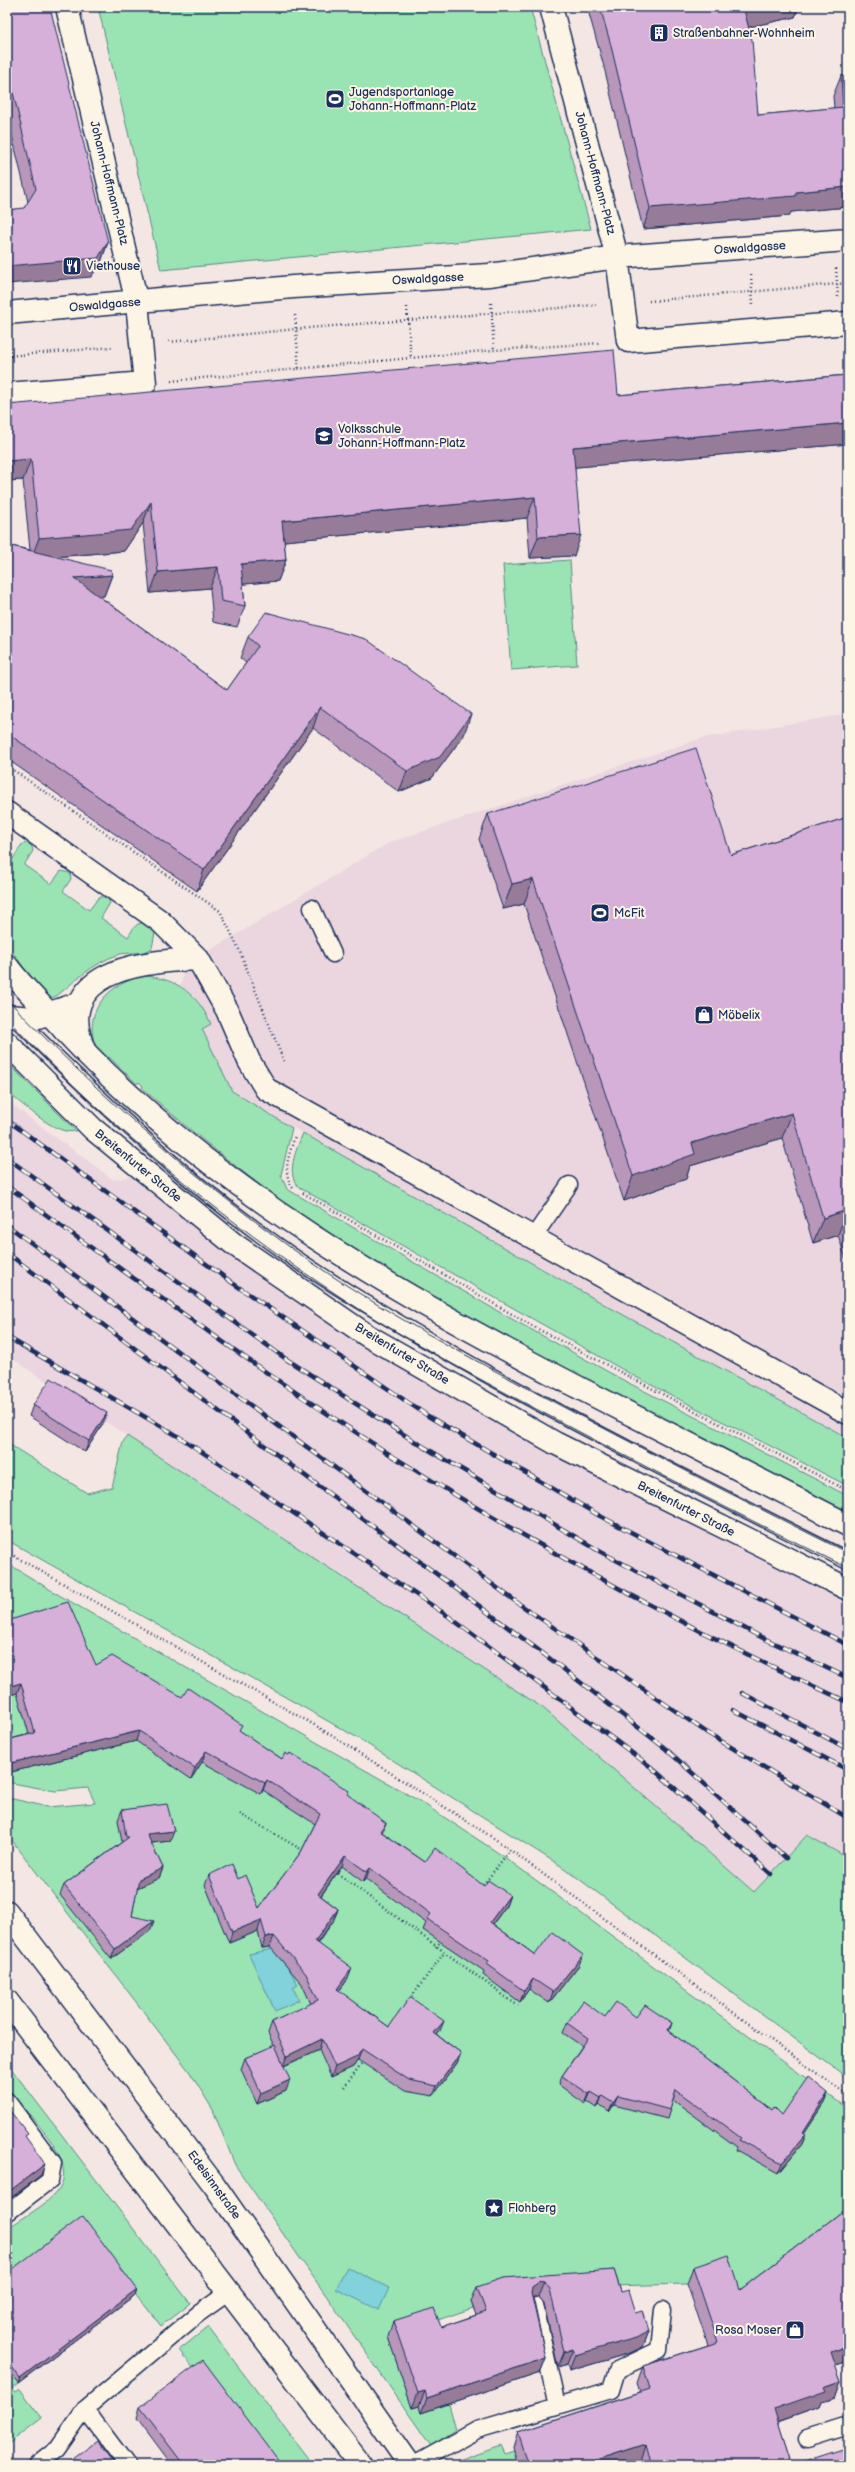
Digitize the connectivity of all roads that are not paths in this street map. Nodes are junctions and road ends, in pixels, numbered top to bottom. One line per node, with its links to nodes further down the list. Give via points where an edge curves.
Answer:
1 (66, 7): 5 (main road, Johann-Hoffmann-Platz)
2 (551, 7): 4 (main road, Johann-Hoffmann-Platz)
3 (841, 241): 4 (main road, Oswaldgasse)
4 (618, 257): 5 (main road, Oswaldgasse, via 489,275 293,287); 7 (main road, Johann-Hoffmann-Platz, via 628,341)
5 (138, 302): 6 (main road, Oswaldgasse); 8 (main road, Johann-Hoffmann-Platz, via 145,383)
6 (7, 313)
7 (844, 323)
8 (7, 394)
9 (7, 813): 12 (main road, via 160,921)
10 (312, 908): 11 (lane)
11 (333, 954)
12 (198, 959): 14 (main road, via 157,960 129,967 103,978 86,992); 20 (main road, via 227,1010 249,1061 266,1089)
13 (7, 966): 15 (main road)
14 (80, 1002): 15 (main road, Breitenfurter Straße); 18 (main road, via 76,1016 77,1035)
15 (49, 1013): 16 (main road, Breitenfurter Straße, via 35,1018); 18 (main road)
16 (10, 1014): 23 (lane, Breitenfurter Straße, via 85,1087 197,1185 290,1255 385,1316 530,1398)
17 (7, 1043): 24 (main road, Breitenfurter Straße, via 93,1129 235,1245 368,1336 555,1443)
18 (85, 1052): 22 (main road, via 140,1105 185,1143 236,1183 317,1240 403,1293 498,1346)
19 (569, 1184): 20 (lane)
20 (532, 1239): 21 (main road)
21 (848, 1413)
22 (848, 1525)
23 (848, 1560)
24 (848, 1589)
25 (7, 1912): 39 (main road, Edelsinnstraße, via 215,2186)
26 (7, 2000): 29 (main road)
27 (7, 2101): 28 (lane, via 53,2163 50,2180)
28 (7, 2214)
29 (229, 2292): 33 (lane, via 198,2314); 38 (main road)
30 (534, 2306): 32 (lane)
31 (663, 2310): 32 (lane, via 659,2350 617,2370 611,2390)
32 (557, 2406): 40 (lane, via 477,2430)
33 (85, 2408): 36 (lane, via 57,2449); 37 (lane)
34 (848, 2426): 35 (lane)
35 (807, 2439)
36 (37, 2465)
37 (127, 2465)
38 (361, 2465)
39 (410, 2465)
40 (414, 2465)

